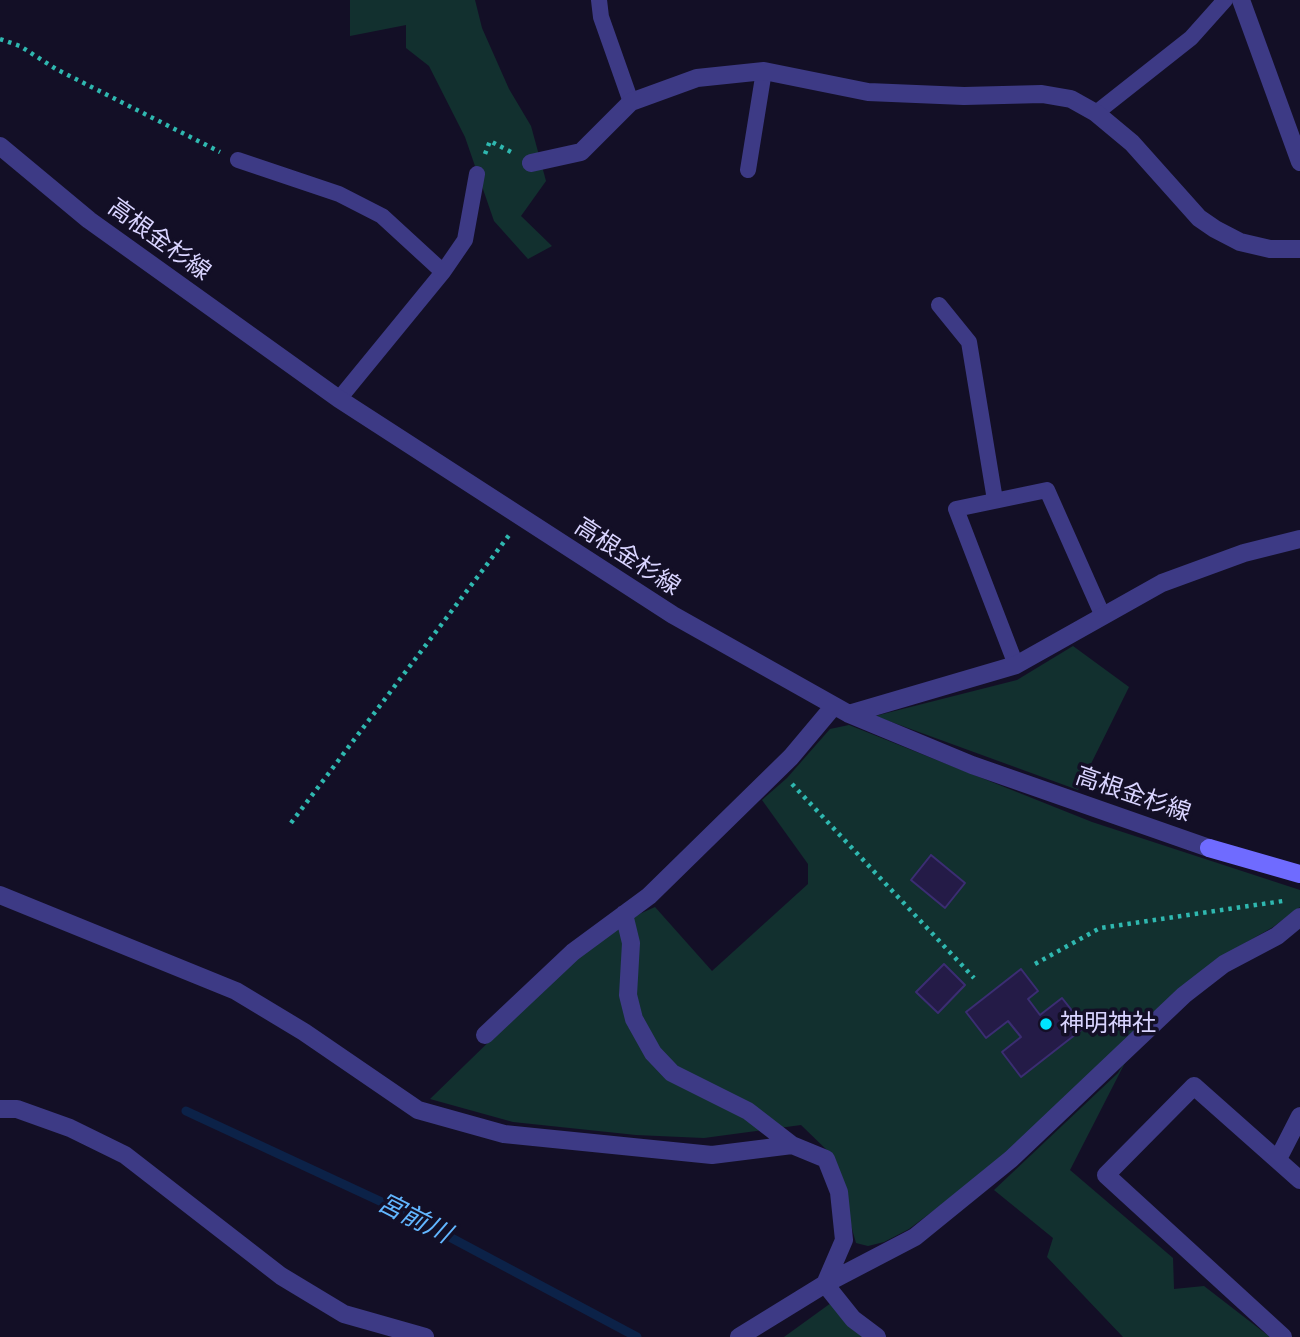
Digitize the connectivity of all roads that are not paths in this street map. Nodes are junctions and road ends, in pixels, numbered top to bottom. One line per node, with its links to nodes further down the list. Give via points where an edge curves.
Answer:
1 (599, 0): 5 (lane)
2 (1225, 0): 6 (lane, via 1191,38)
3 (1241, 0): 9 (street)
4 (764, 71): 5 (street, via 697,78); 6 (street, via 868,92 1042,94 1072,99); 11 (lane)
5 (631, 102): 10 (street, via 581,152)
6 (1096, 113): 13 (street, via 1132,142 1199,218 1215,229 1260,247)
7 (0, 146): 16 (street, 高根金杉線, via 89,220)
8 (238, 160): 14 (lane, via 339,194 382,216)
9 (1300, 162)
10 (531, 163)
11 (748, 170)
12 (477, 174): 14 (lane, via 465,240)
13 (1300, 249)
14 (443, 272): 16 (lane)
15 (939, 305): 17 (lane, via 969,342)
16 (339, 398): 21 (street, 高根金杉線, via 673,615)
17 (995, 500): 19 (lane, via 1046,490); 20 (lane, via 956,509)
18 (1300, 539): 19 (street, via 1244,553 1162,583)
19 (1102, 614): 20 (street)
20 (1016, 665): 21 (street)
21 (841, 710): 22 (street, 高根金杉線, via 972,765 1209,848); 24 (street, via 649,896)
22 (1300, 874)
23 (0, 895): 29 (street, via 236,991 418,1110 504,1134 712,1155)
24 (624, 914): 26 (street, via 573,952); 29 (street, via 631,943 628,995 634,1019 653,1053 672,1073 748,1111)
25 (1300, 917): 32 (street, via 1184,995 1011,1159 915,1237)
26 (485, 1035)
27 (0, 1109): 33 (street, via 17,1109 71,1128 125,1155 281,1276 344,1314)
28 (1300, 1116): 30 (street)
29 (792, 1144): 32 (street, via 826,1159 839,1192 844,1240)
30 (1278, 1159): 31 (street); 36 (street, via 1194,1086 1106,1175)
31 (1300, 1180)
32 (825, 1284): 34 (street); 35 (street, via 853,1319)
33 (425, 1337)
34 (739, 1337)
35 (877, 1337)
36 (1283, 1337)

